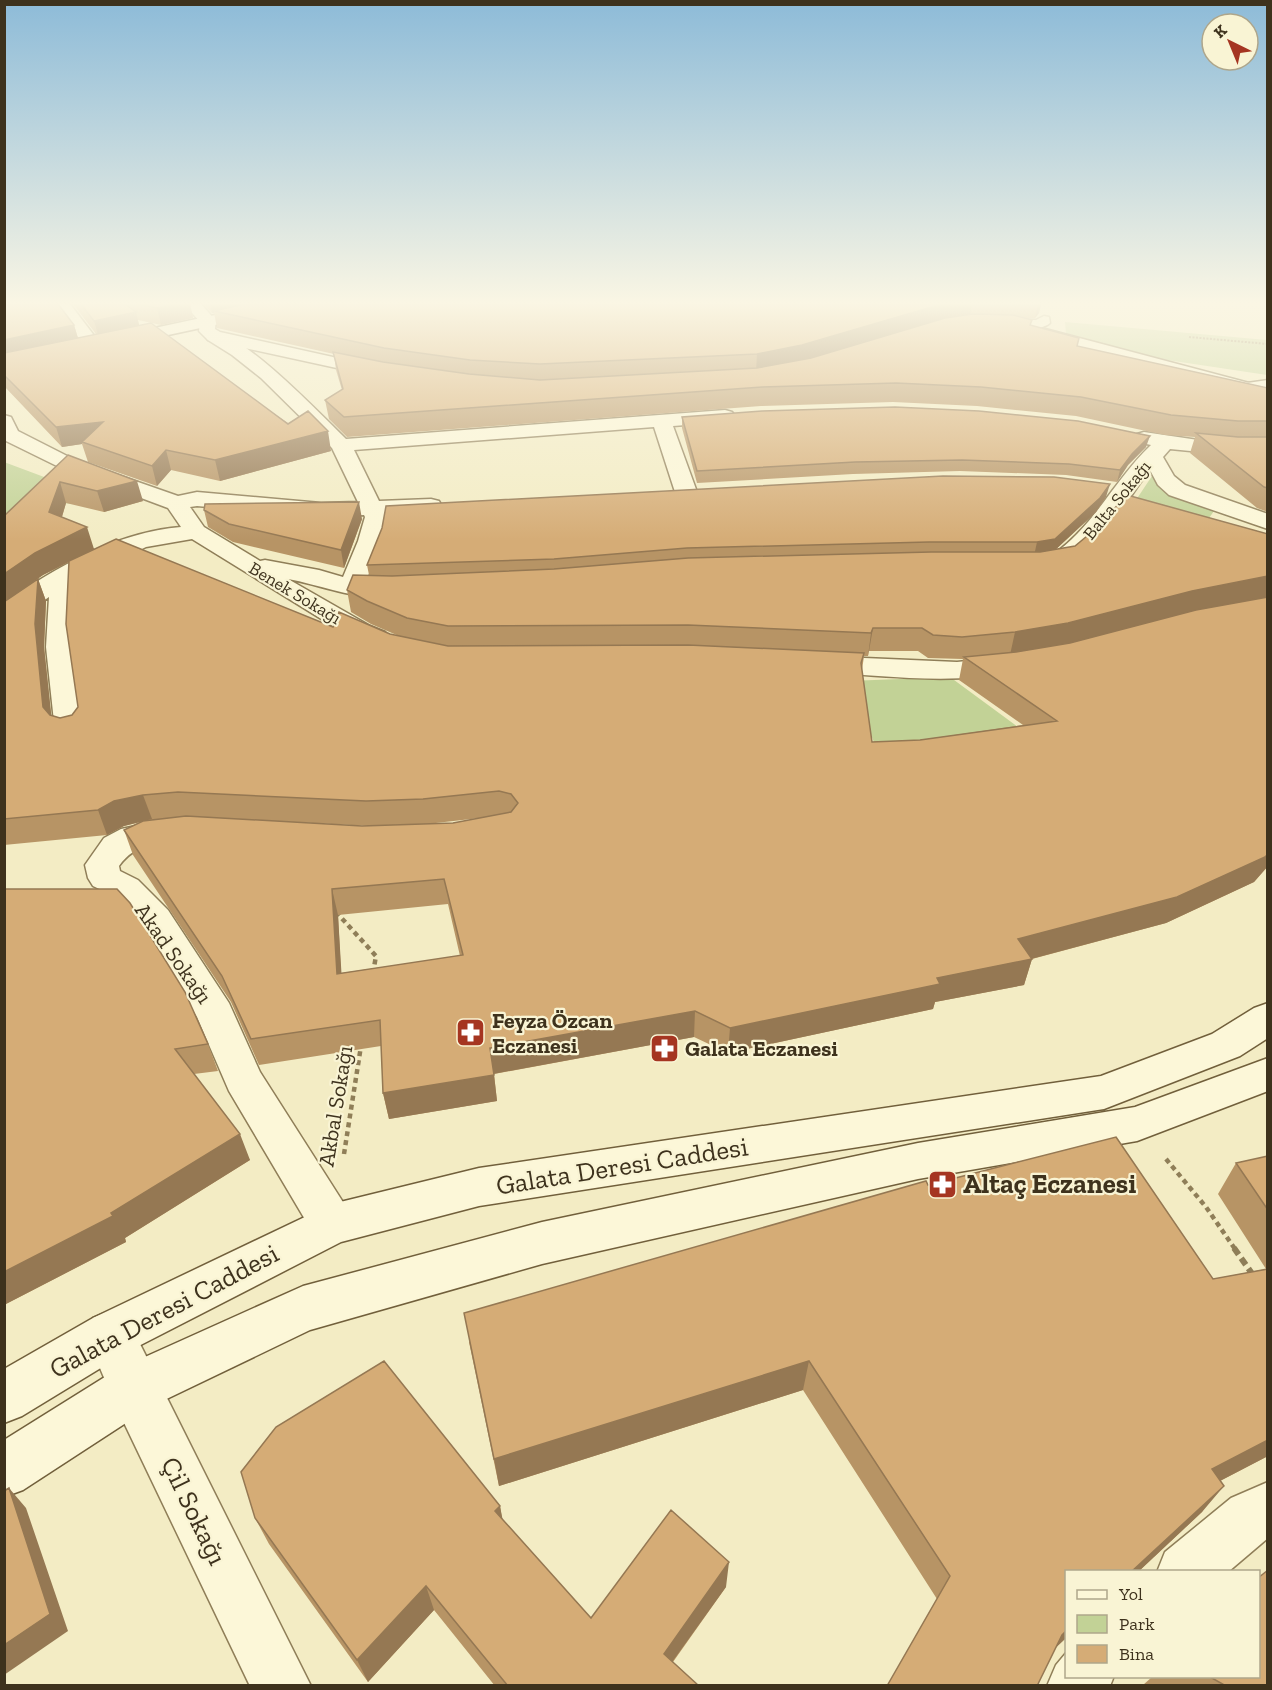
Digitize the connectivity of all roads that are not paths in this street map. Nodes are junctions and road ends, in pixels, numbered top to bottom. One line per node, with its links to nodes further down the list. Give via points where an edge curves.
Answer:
1 (275, 383): 10 (street)
2 (1232, 383): 4 (street)
3 (1268, 385): 4 (street)
4 (1248, 388): 5 (street)
5 (1268, 394)
6 (738, 415): 8 (street)
7 (4, 421): 16 (street, via 9,434 68,464)
8 (661, 421): 10 (street); 14 (street)
9 (1128, 435): 12 (street)
10 (341, 445): 18 (street)
11 (1268, 449): 12 (street)
12 (1159, 450): 19 (street, via 1166,480 1177,489); 22 (street, Balta Sokağı, via 1114,489 1106,518 1069,554 1060,561)
13 (708, 491): 14 (street)
14 (686, 492): 15 (street)
15 (663, 494)
16 (176, 503): 18 (street, via 197,499 267,507); 20 (street, Benek Sokağı)
17 (448, 505): 18 (street)
18 (371, 509): 24 (street, via 376,516 370,541)
19 (1268, 522)
20 (196, 532): 21 (street, Benek Sokağı); 23 (street, via 155,537 113,552)
21 (245, 563): 24 (street, via 319,577); 27 (street, Benek Sokağı, via 361,632)
22 (1034, 565)
23 (62, 580): 26 (street); 30 (street, via 59,647)
24 (351, 588): 25 (street)
25 (418, 588)
26 (4, 617)
27 (403, 649)
28 (1031, 662): 29 (street, via 957,670)
29 (793, 663)
30 (70, 731)
31 (207, 830): 34 (street, Akad Sokağı, via 166,830 133,837 116,846 102,865 105,878 126,888 155,919 215,1013 243,1079)
32 (1268, 1018): 34 (street, Galata Deresi Caddesi, via 1227,1045 1104,1092 478,1187)
33 (1268, 1074): 36 (street, via 1137,1124 918,1161 542,1243 303,1309)
34 (332, 1224): 35 (street, Galata Deresi Caddesi)
35 (110, 1335): 36 (street, Çil Sokağı); 37 (street, Galata Deresi Caddesi)
36 (134, 1388): 38 (street); 41 (street, Çil Sokağı)
37 (4, 1398)
38 (4, 1471)
39 (1268, 1509): 40 (street, via 1250,1516)
40 (1187, 1570)
41 (281, 1686)

